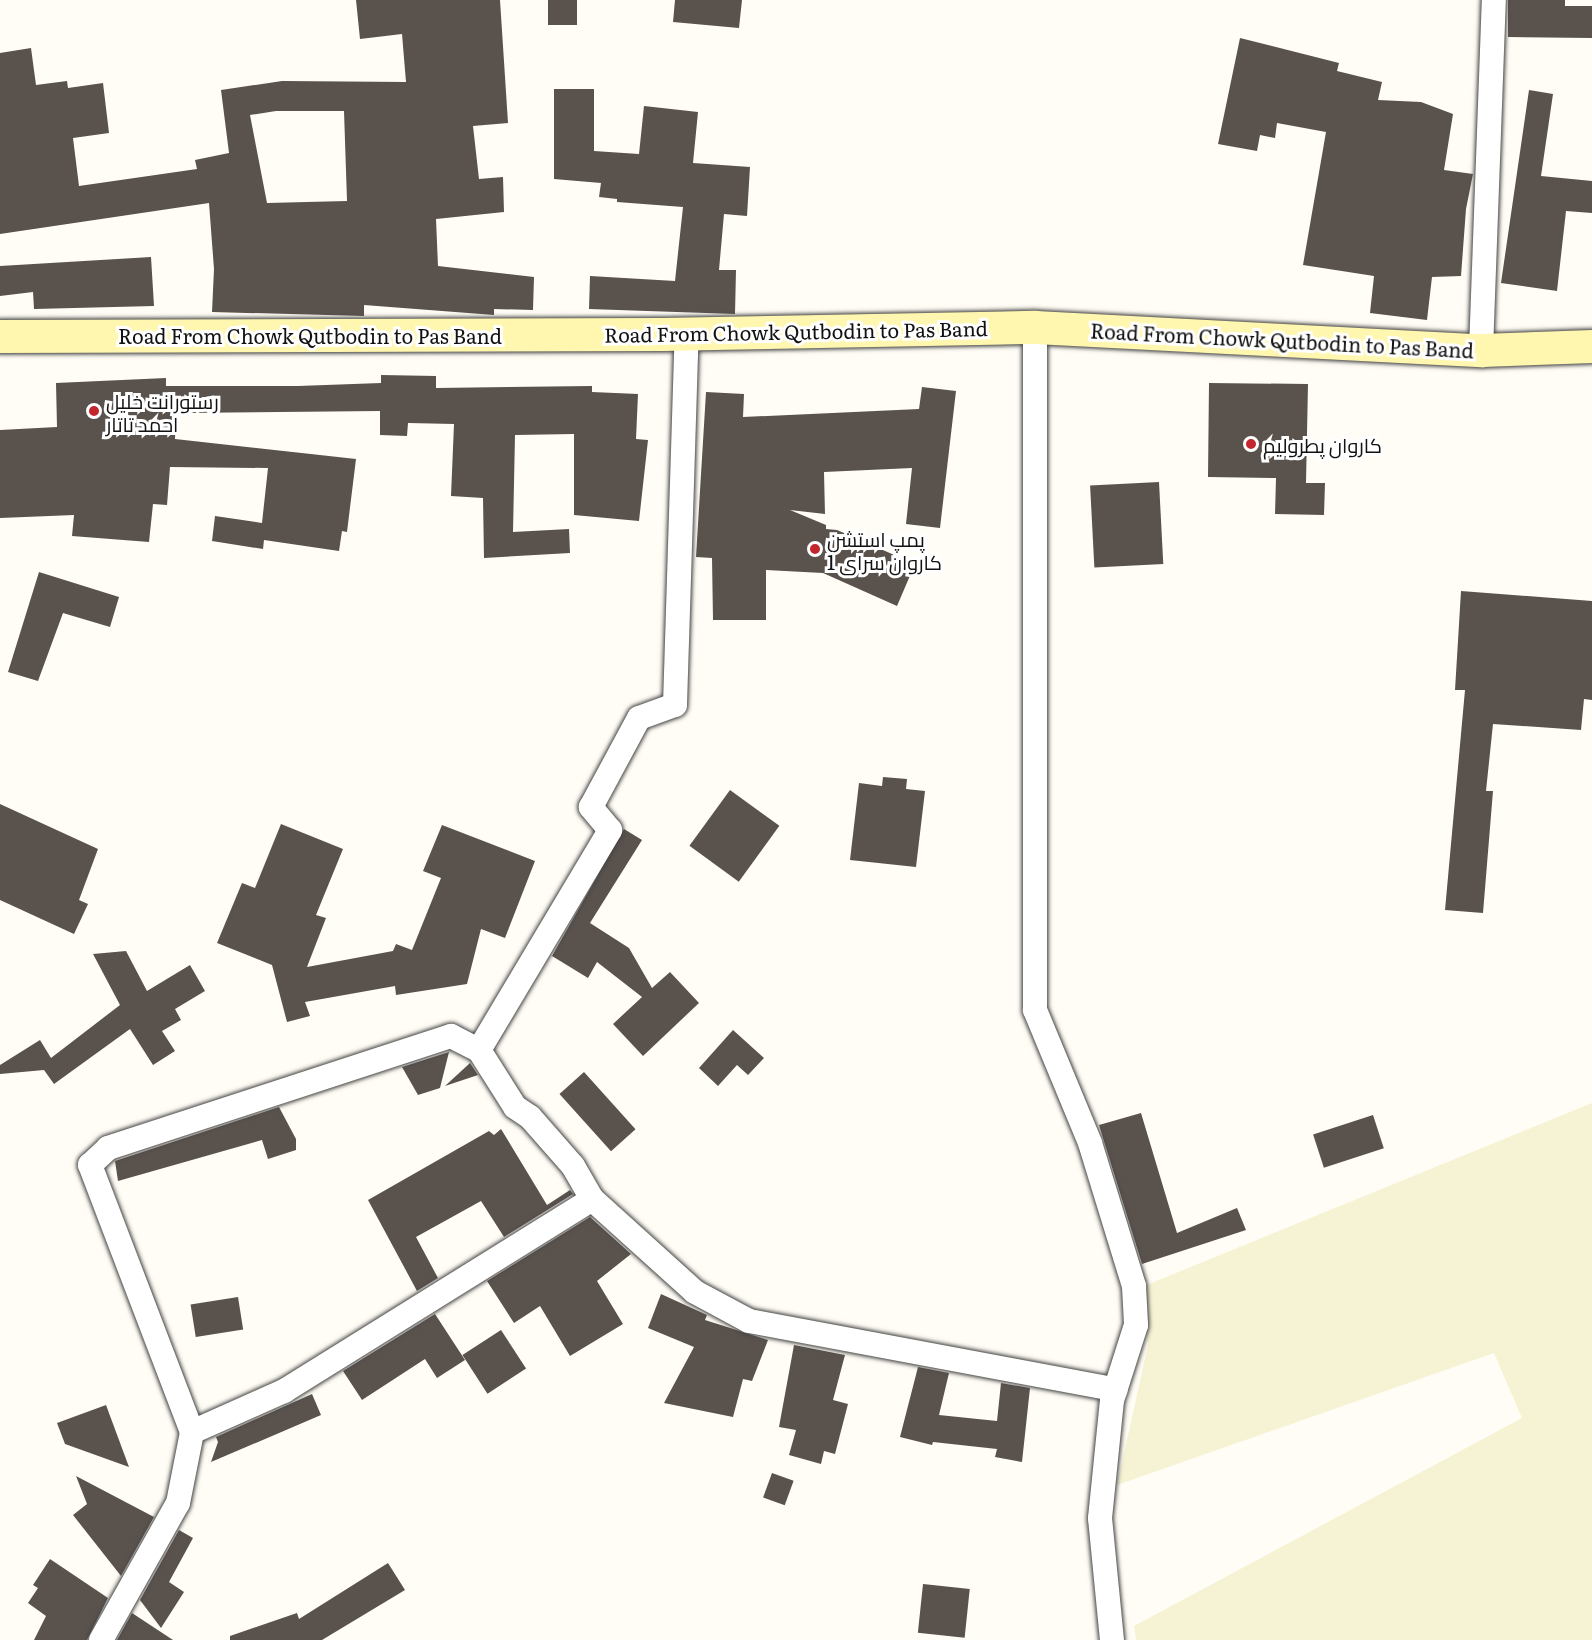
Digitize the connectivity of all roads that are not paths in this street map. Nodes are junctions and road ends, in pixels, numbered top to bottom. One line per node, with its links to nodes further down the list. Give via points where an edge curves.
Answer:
1 (1494, 0): 6 (street)
2 (1035, 327): 3 (main road, Road From Chowk Qutbodin to Pas Band); 6 (main road, Road From Chowk Qutbodin to Pas Band); 9 (street, via 1035,1010 1090,1143 1134,1286 1136,1325)
3 (687, 333): 4 (main road, Road From Chowk Qutbodin to Pas Band); 7 (street, via 675,705 639,718 591,807 610,830)
4 (0, 336)
5 (1592, 346): 6 (main road, Road From Chowk Qutbodin to Pas Band)
6 (1481, 350)
7 (479, 1050): 8 (street, via 514,1107 531,1117 573,1166); 10 (street, via 451,1036 108,1149 90,1165)
8 (592, 1199): 9 (street, via 695,1292 749,1321); 10 (street, via 284,1391)
9 (1116, 1390): 12 (street, via 1100,1518)
10 (192, 1432): 11 (street, via 178,1503)
11 (101, 1640)
12 (1112, 1640)

